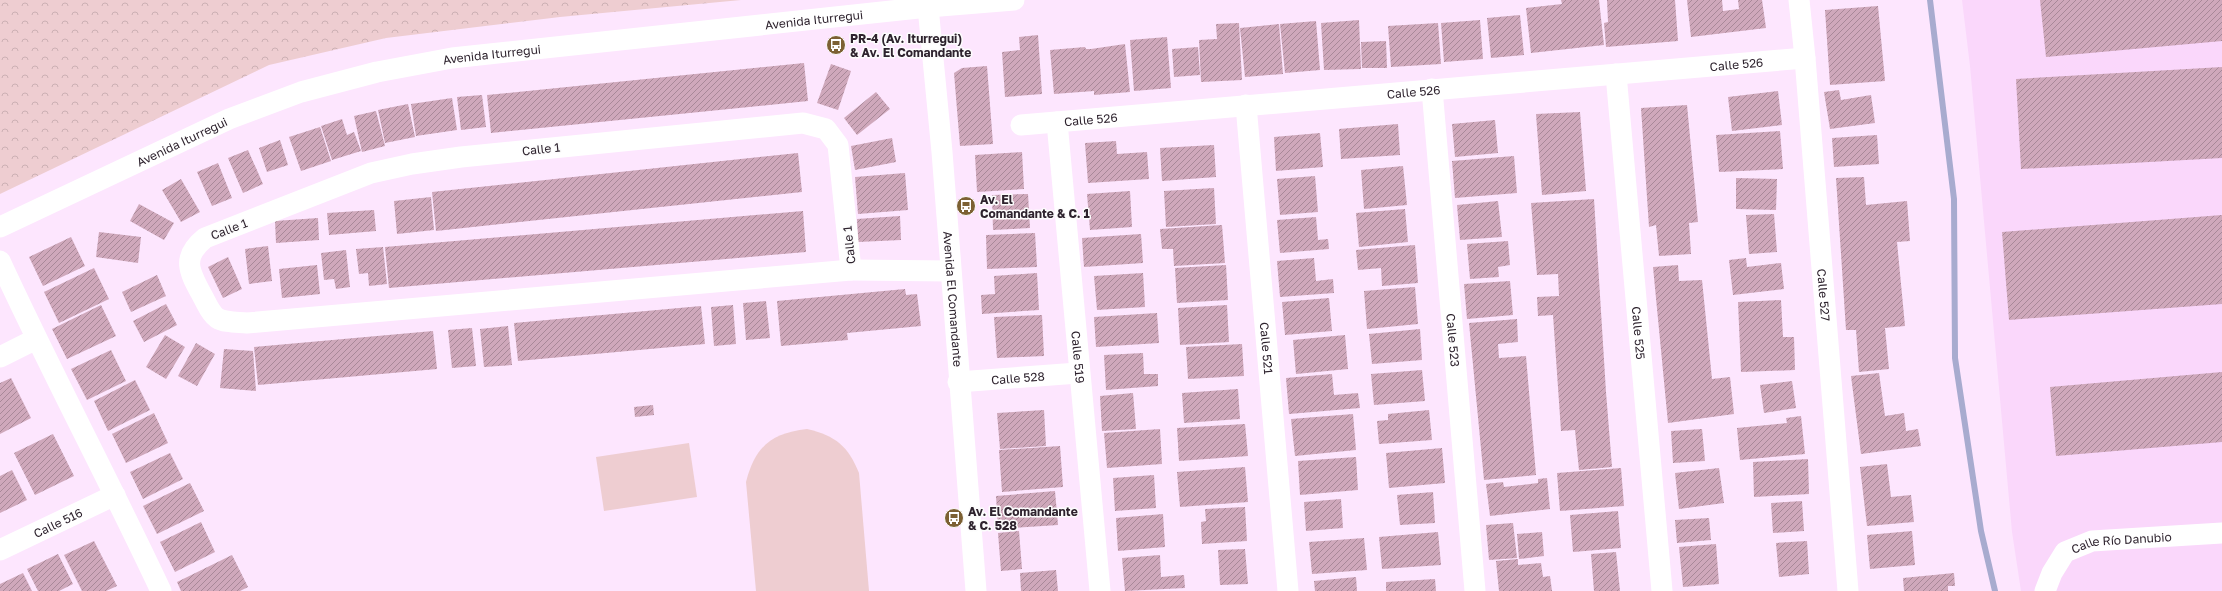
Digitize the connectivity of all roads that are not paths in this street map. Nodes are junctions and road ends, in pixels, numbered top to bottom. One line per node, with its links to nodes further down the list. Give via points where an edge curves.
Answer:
1 (1014, 0): 3 (street, Avenida Iturregui)
2 (1799, 0): 4 (street, Calle 527)
3 (928, 7): 10 (street, Avenida Iturregui, via 452,58 377,72 301,92 229,119); 13 (street, Avenida El Comandante)
4 (1806, 58): 5 (street, Calle 526); 27 (street, Calle 527)
5 (1616, 74): 6 (street, Calle 526); 26 (street, Calle 525)
6 (1432, 89): 7 (street, Calle 526); 25 (street, Calle 523)
7 (1246, 105): 8 (street, Calle 526); 24 (street, Calle 521)
8 (1056, 122): 9 (street, Calle 526); 16 (street, Calle 519)
9 (1021, 124)
10 (0, 227)
11 (0, 261): 14 (street)
12 (852, 270): 12 (street, Calle 1, via 247,323 228,322 211,313 190,273 189,261 194,247 206,238 371,173 468,156 803,123 826,129 838,145); 13 (street, Calle 1)
13 (950, 271): 17 (street, Avenida El Comandante)
14 (36, 339): 15 (street); 18 (street)
15 (0, 357)
16 (1078, 373): 17 (street, Calle 528); 23 (street, Calle 519)
17 (958, 382): 22 (street, Avenida El Comandante)
18 (115, 495): 20 (street, Calle 516); 21 (street)
19 (2222, 533): 28 (street, Calle Río Danubio, via 2092,541 2065,552)
20 (0, 550)
21 (161, 591)
22 (976, 591)
23 (1100, 591)
24 (1288, 591)
25 (1475, 591)
26 (1662, 591)
27 (1848, 591)
28 (2045, 591)

